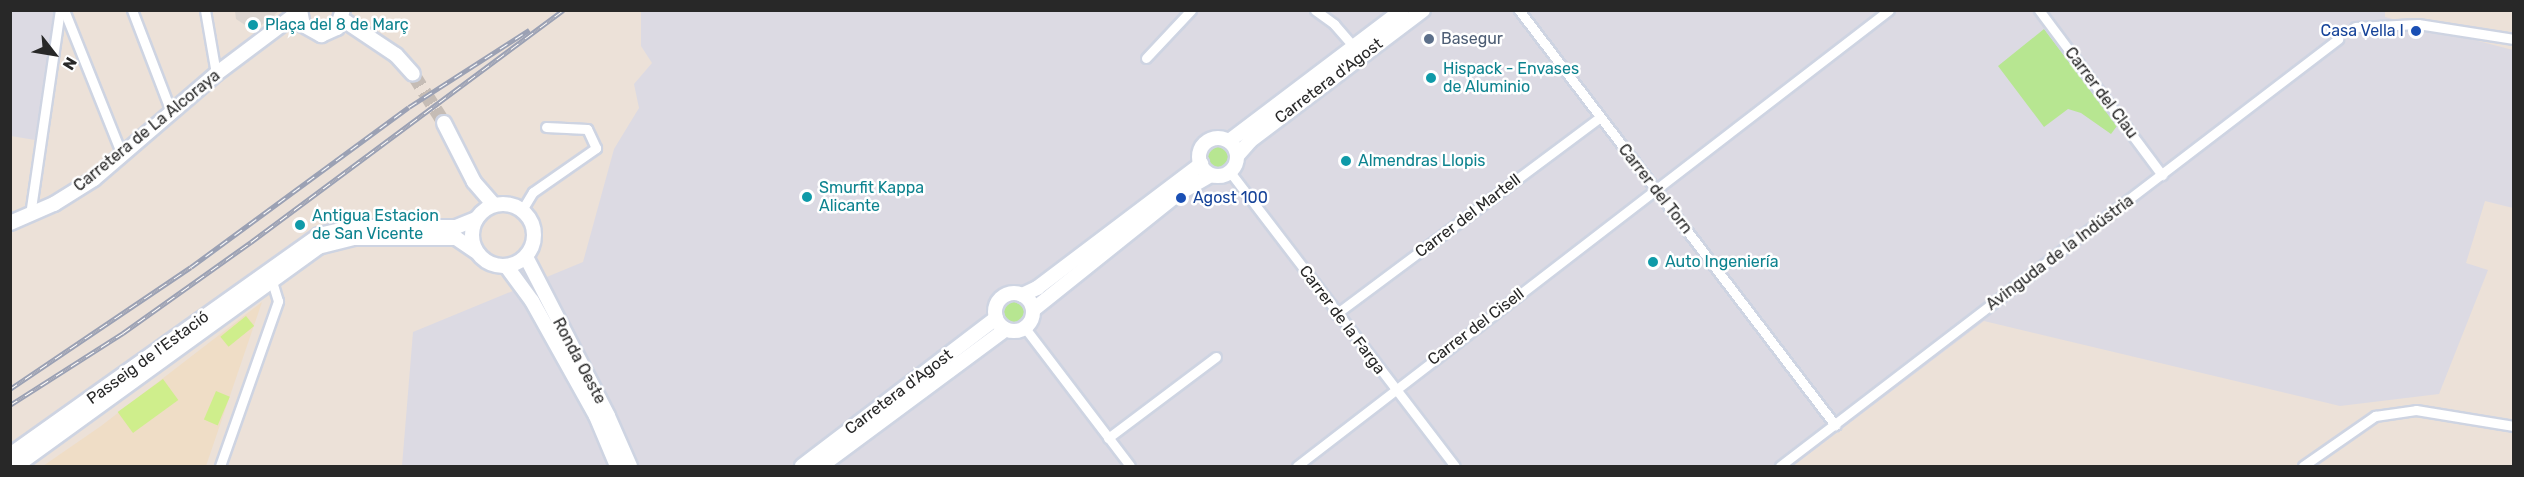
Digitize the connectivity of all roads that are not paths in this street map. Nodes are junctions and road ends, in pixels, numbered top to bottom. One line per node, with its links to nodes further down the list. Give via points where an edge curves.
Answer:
1 (62, 10): 25 (street); 35 (street)
2 (132, 10): 20 (street)
3 (205, 10): 18 (street)
4 (1191, 10): 17 (street)
5 (1315, 10): 16 (street, via 1334,24)
6 (1402, 10): 16 (main road, Carretera d'Agost)
7 (1423, 10): 26 (main road, Carretera d'Agost, via 1250,141)
8 (1519, 10): 21 (street, Carrer del Torn)
9 (1889, 10): 32 (street)
10 (2039, 10): 30 (street, Carrer del Clau)
11 (301, 15): 12 (main road, via 321,35); 18 (main road, Carretera de La Alcoraya, via 277,27)
12 (341, 19): 19 (main road, via 396,55)
13 (2355, 27): 15 (street, via 2418,24)
14 (2338, 39): 30 (street, Avinguda de la Indústria)
15 (2514, 39)
16 (1353, 47): 24 (main road, Carretera d'Agost)
17 (1146, 58)
18 (216, 74): 20 (main road, Carretera de La Alcoraya)
19 (413, 74)
20 (172, 114): 25 (main road, Carretera de La Alcoraya)
21 (1600, 117): 32 (street, Carrer del Torn); 44 (street, Carrer del Martell)
22 (444, 123): 31 (main road)
23 (546, 127): 34 (street, via 587,129 596,148 533,192)
24 (1229, 141): 26 (main road); 27 (main road, via 1218,138 1207,142 1200,152)
25 (122, 155): 35 (main road, Carretera de La Alcoraya, via 94,179)
26 (1238, 155): 28 (main road)
27 (1200, 164): 29 (main road); 42 (main road, via 1037,288)
28 (1230, 172): 29 (main road); 44 (street, Carrer de la Farga)
29 (1211, 175): 43 (main road, via 1178,194)
30 (2162, 175): 50 (street, Avinguda de la Indústria)
31 (474, 182): 33 (main road); 36 (main road)
32 (1657, 190): 49 (street, Carrer del Cisell); 50 (street, Carrer del Torn)
33 (494, 205): 34 (main road, via 508,204); 36 (main road)
34 (522, 210): 39 (main road, via 534,234)
35 (30, 215): 37 (main road, Carretera de La Alcoraya)
36 (478, 215): 38 (main road, via 471,233); 53 (main road, Passeig de l'Estació, via 456,227 355,227 319,235)
37 (10, 222)
38 (475, 251): 40 (main road, via 484,262); 41 (main road, via 456,238 354,238 318,247)
39 (526, 257): 40 (main road); 57 (main road, Ronda Oeste)
40 (507, 267): 56 (main road, Ronda Oeste, via 532,301 596,416)
41 (272, 281): 54 (main road, Passeig de l'Estació); 55 (street, via 278,301)
42 (1022, 295): 43 (main road); 45 (main road, via 1004,296 996,306)
43 (1033, 310): 46 (main road)
44 (1336, 314): 49 (street, Carrer de la Farga)
45 (996, 318): 47 (main road); 58 (main road, Carretera d'Agost)
46 (1025, 328): 47 (main road); 52 (street)
47 (1006, 329): 59 (main road, Carretera d'Agost)
48 (1216, 357): 52 (street)
49 (1394, 389): 61 (street, Carrer del Cisell); 62 (street, Carrer de la Farga)
50 (1835, 425): 63 (street, Avinguda de la Indústria)
51 (2514, 426): 64 (street, via 2416,410 2375,416)
52 (1108, 438): 60 (street)
53 (10, 455)
54 (15, 466)
55 (220, 466)
56 (617, 466)
57 (630, 466)
58 (802, 466)
59 (821, 466)
60 (1130, 466)
61 (1297, 466)
62 (1455, 466)
63 (1780, 466)
64 (2303, 466)

